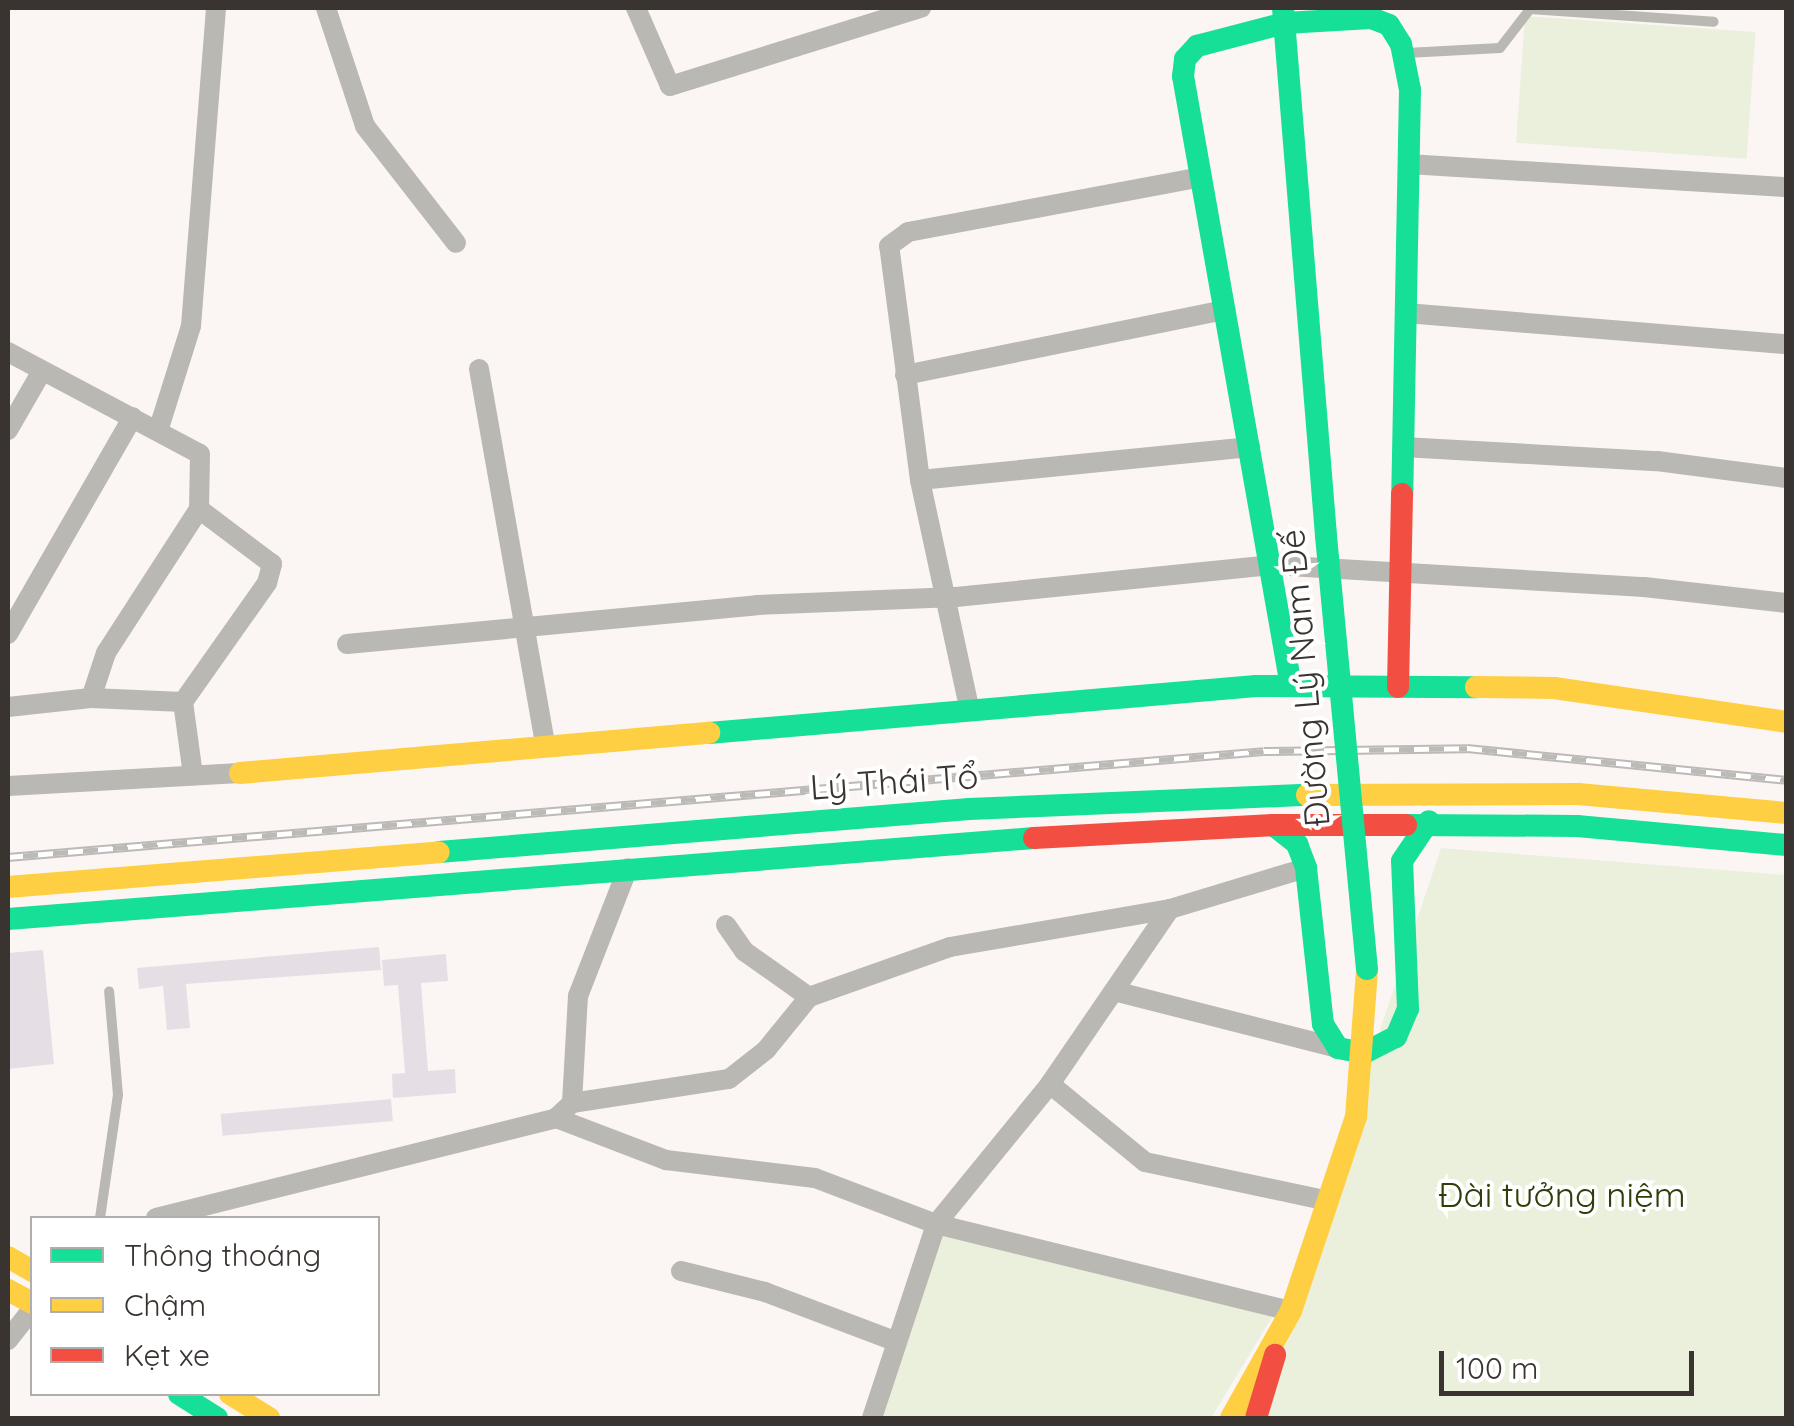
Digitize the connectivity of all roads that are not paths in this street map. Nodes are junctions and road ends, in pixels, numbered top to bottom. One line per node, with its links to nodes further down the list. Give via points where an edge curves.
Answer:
1 (216, 8): 21 (street, via 191,326)
2 (326, 8): 12 (street, via 365,126)
3 (636, 8): 4 (street, via 670,86)
4 (921, 8)
5 (1380, 14): 6 (street); 8 (street)
6 (1284, 15): 10 (street, via 1197,46 1185,59); 64 (street, Đường Lý Nam Đế, bridge, via 1366,969)
7 (1714, 22): 8 (lane, via 1530,9 1500,48)
8 (1406, 53): 9 (street)
9 (1408, 164): 11 (street); 14 (street)
10 (1201, 178): 13 (street); 19 (street, via 908,232 890,246)
11 (1786, 187)
12 (456, 243)
13 (1226, 310): 19 (street); 23 (street)
14 (1406, 313): 15 (street); 24 (street)
15 (1786, 344)
16 (8, 352): 18 (street)
17 (479, 369): 32 (street)
18 (42, 371): 20 (street); 22 (street)
19 (905, 374): 26 (street)
20 (134, 416): 21 (street); 33 (street)
21 (159, 428): 27 (street, via 200,454)
22 (8, 430)
23 (1250, 447): 26 (street); 28 (street)
24 (1403, 447): 25 (street, via 1657,461); 29 (street)
25 (1786, 478)
26 (920, 480): 30 (street)
27 (199, 509): 37 (street, via 106,653); 38 (street, via 272,564 267,583)
28 (1272, 565): 29 (street); 30 (street); 35 (street)
29 (1401, 572): 31 (street); 36 (street)
30 (944, 597): 32 (street, via 758,605); 40 (street)
31 (1786, 602)
32 (524, 628): 34 (street); 42 (street)
33 (8, 634)
34 (348, 644)
35 (1291, 686): 36 (street); 40 (street)
36 (1398, 687): 41 (street, via 1554,688)
37 (91, 698): 38 (street); 39 (street)
38 (183, 702): 44 (street)
39 (8, 707)
40 (969, 708): 42 (street)
41 (1786, 722)
42 (545, 744): 43 (street)
43 (240, 773): 44 (street)
44 (193, 776): 45 (street)
45 (8, 786)
46 (1536, 792): 47 (street, Lý Thái Tổ); 48 (street, Lý Thái Tổ); 50 (street)
47 (1176, 798): 52 (street); 56 (street, Lý Thái Tổ)
48 (1786, 814)
49 (1430, 822): 50 (street, Lý Thái Tổ); 51 (street, Lý Thái Tổ); 64 (street, via 1402,861 1408,1008 1396,1037)
50 (1537, 825): 53 (street, Lý Thái Tổ)
51 (1273, 826): 52 (street, Lý Thái Tổ); 55 (street, via 1297,844)
52 (1179, 830): 54 (street, Lý Thái Tổ)
53 (1786, 845)
54 (628, 868): 58 (street, Lý Thái Tổ); 66 (street, via 578,996)
55 (1306, 868): 57 (street); 63 (street, via 1324,1024)
56 (8, 887)
57 (1170, 909): 61 (street); 62 (street, via 950,946)
58 (8, 919)
59 (726, 924): 62 (street, via 744,951)
60 (109, 991): 68 (lane, via 118,1095)
61 (1114, 991): 63 (street); 65 (street)
62 (809, 997): 66 (street, via 766,1050 730,1079)
63 (1338, 1048): 64 (street)
64 (1364, 1053): 67 (street, Đường Lý Nam Đế, via 1356,1117)
65 (1050, 1084): 67 (street, via 1145,1162); 70 (street)
66 (564, 1111): 69 (street); 70 (street, via 666,1160 816,1178)
67 (1328, 1200): 77 (street, Đường Lý Nam Đế)
68 (100, 1216)
69 (164, 1216)
70 (936, 1224): 77 (street); 79 (street)
71 (8, 1257): 72 (street)
72 (30, 1270)
73 (681, 1271): 79 (street, via 765,1292)
74 (8, 1290): 75 (street)
75 (30, 1305)
76 (30, 1309): 78 (street)
77 (1286, 1320): 85 (street, Đường Lý Nam Đế); 86 (street, Đường Lý Nam Đế)
78 (8, 1340)
79 (897, 1342): 84 (street)
80 (181, 1396): 82 (street)
81 (233, 1396): 83 (street)
82 (217, 1418)
83 (268, 1418)
84 (872, 1418)
85 (1232, 1418)
86 (1256, 1418)

